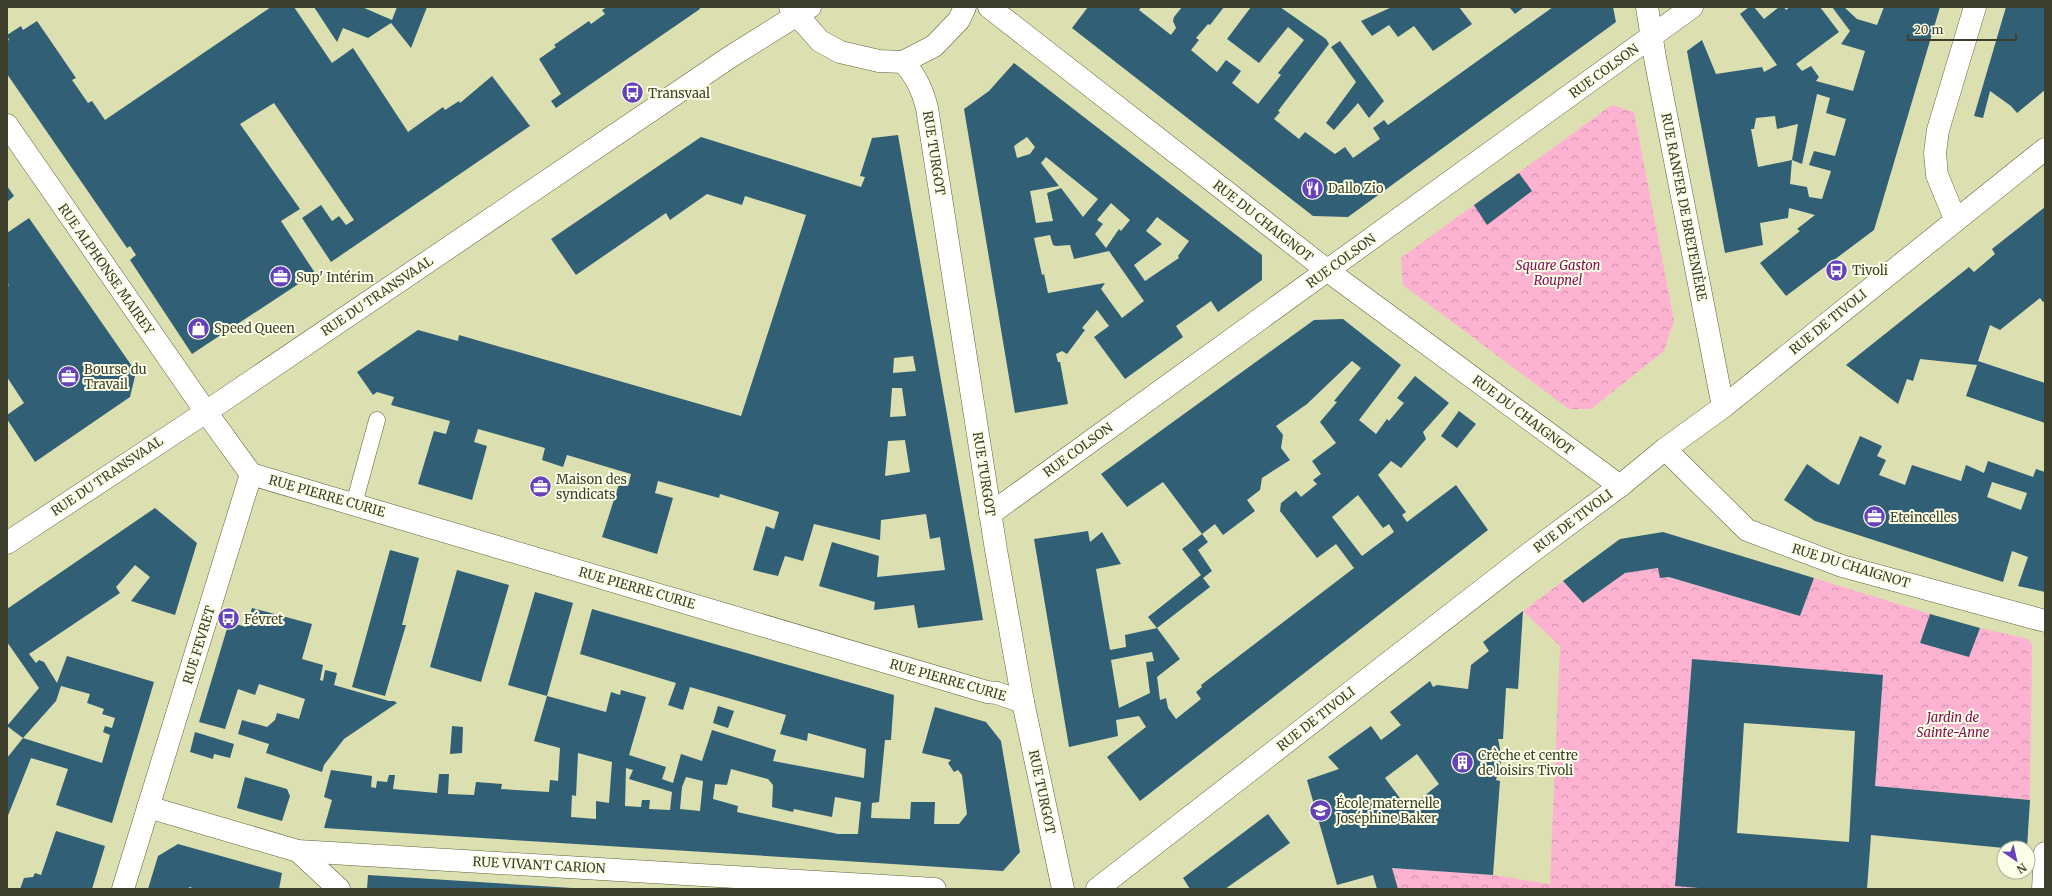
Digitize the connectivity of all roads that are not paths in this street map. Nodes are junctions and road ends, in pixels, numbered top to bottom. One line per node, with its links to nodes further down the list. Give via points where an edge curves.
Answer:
1 (965, 7): 8 (street, via 959,20 934,46)
2 (989, 7): 12 (street, RUE DU CHAIGNOT)
3 (1647, 7): 7 (street, RUE RANFER DE BRETENIÈRE)
4 (1692, 7): 7 (street, RUE COLSON)
5 (1975, 7): 11 (street, via 1938,130 1935,153 1937,175)
6 (799, 10): 8 (street, via 820,41 840,52 879,62); 14 (street, RUE DU TRANSVAAL)
7 (1653, 36): 12 (street, RUE COLSON); 13 (street, RUE RANFER DE BRETENIÈRE, via 1654,58)
8 (903, 62): 20 (street, RUE TURGOT, via 921,87 927,108)
9 (7, 125): 14 (street, RUE ALPHONSE MAIREY)
10 (2045, 149): 11 (street, RUE DE TIVOLI)
11 (1955, 219): 13 (street, RUE DE TIVOLI)
12 (1328, 271): 18 (street, RUE DU CHAIGNOT); 20 (street, RUE COLSON)
13 (1723, 406): 16 (street, RUE DE TIVOLI)
14 (206, 412): 17 (street); 21 (street, RUE DU TRANSVAAL)
15 (377, 420): 19 (lane)
16 (1665, 448): 18 (street, RUE DE TIVOLI); 22 (street, RUE DU CHAIGNOT, via 1748,530 1842,566)
17 (251, 474): 19 (street, RUE PIERRE CURIE); 24 (street, RUE FEVRET)
18 (1620, 486): 31 (street, RUE DE TIVOLI)
19 (354, 504): 23 (street, RUE PIERRE CURIE)
20 (990, 514): 23 (street, RUE TURGOT)
21 (7, 543)
22 (2045, 621)
23 (1023, 702): 30 (street, RUE TURGOT)
24 (148, 807): 25 (street, RUE VIVANT CARION); 27 (street, RUE FEVRET)
25 (298, 851): 28 (street); 29 (street, RUE VIVANT CARION)
26 (2045, 853): 32 (street)
27 (123, 889)
28 (339, 889)
29 (934, 889)
30 (1063, 889)
31 (1097, 889)
32 (2042, 889)

